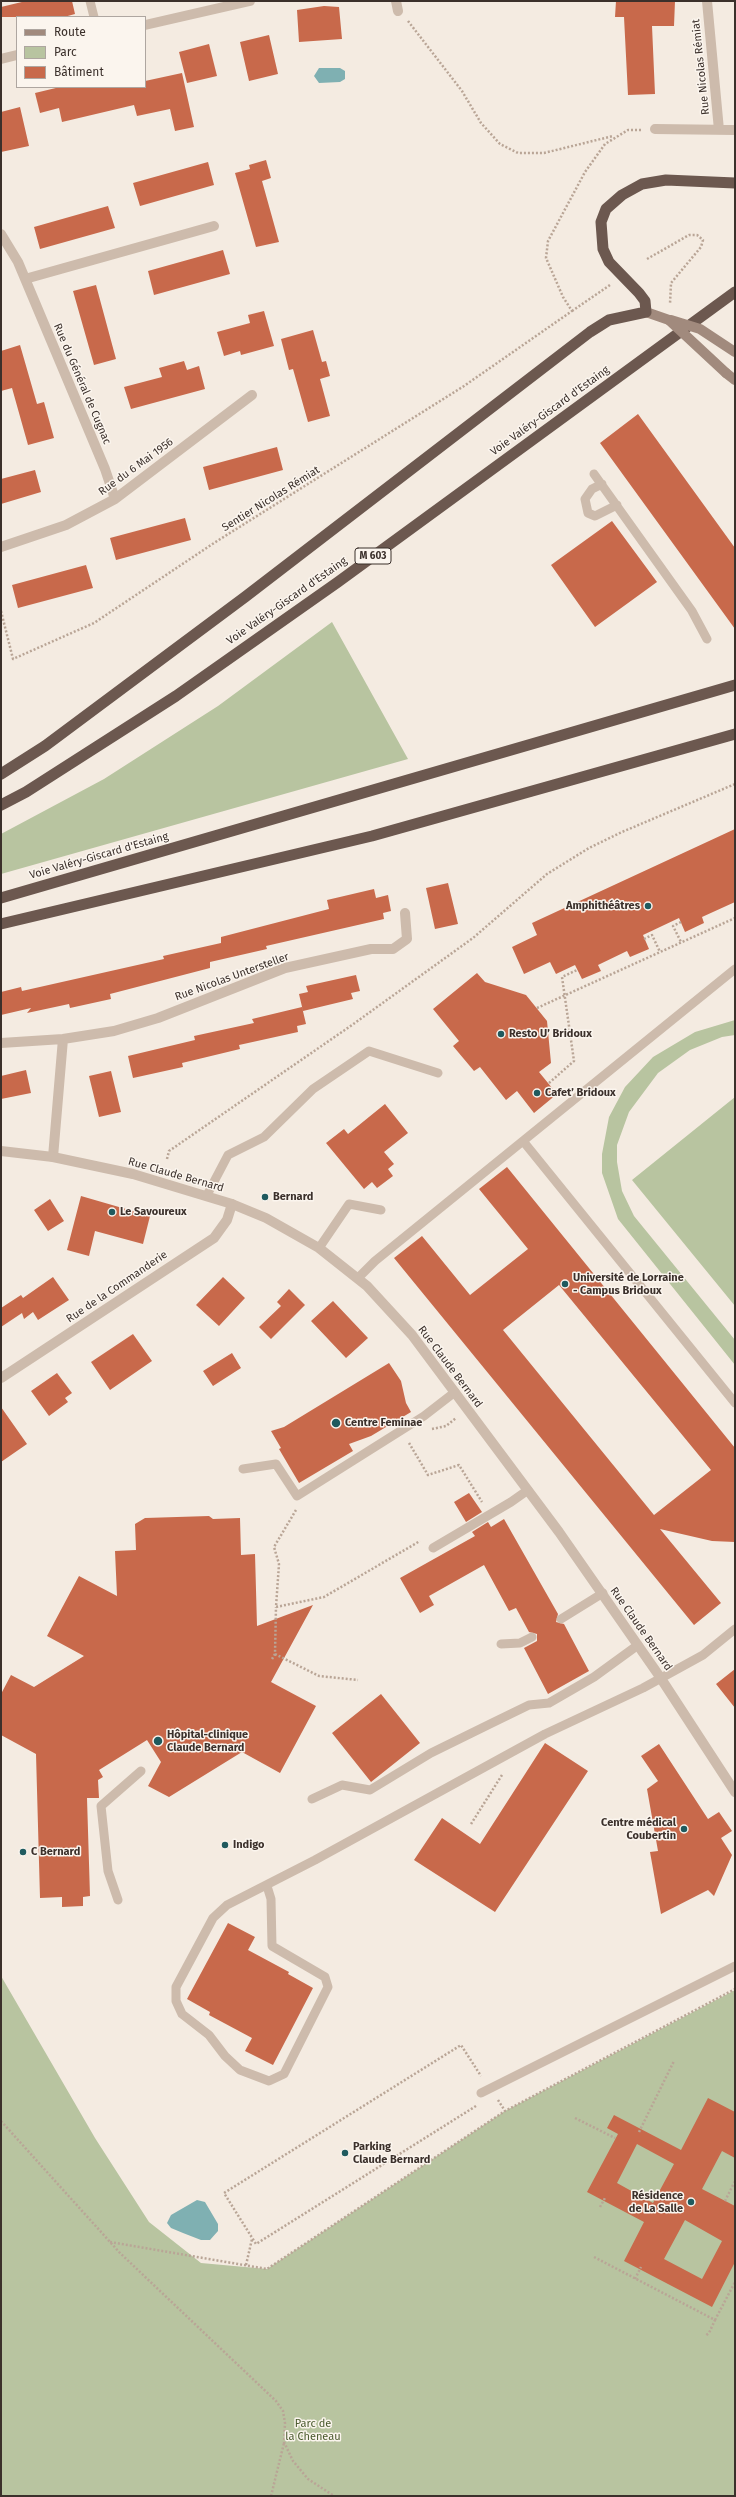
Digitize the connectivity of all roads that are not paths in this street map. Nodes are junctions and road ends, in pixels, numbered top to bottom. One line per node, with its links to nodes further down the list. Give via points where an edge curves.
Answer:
1 (90, 1): 4 (lane)
2 (250, 1): 5 (street)
3 (707, 1): 9 (street, Rue Nicolas Rémiat)
4 (94, 16)
5 (146, 25)
6 (16, 55): 7 (street)
7 (1, 59)
8 (655, 129): 9 (street)
9 (719, 130): 10 (street)
10 (735, 130)
11 (735, 183): 16 (highway, via 666,180 642,184 622,195 606,209 601,222 603,249 609,262 645,301)
12 (214, 226): 14 (street)
13 (1, 234): 14 (street, Rue du Général de Cugnac)
14 (25, 279): 23 (street, Rue du Général de Cugnac, via 105,468)
15 (735, 292): 30 (highway, Voie Valéry-Giscard d'Estaing / M 603, via 338,582 176,696)
16 (646, 312): 17 (main road); 29 (highway, via 609,320 590,332 239,602 45,746)
17 (669, 320): 18 (main road, bridge, via 700,330); 19 (main road, bridge)
18 (735, 352)
19 (735, 380)
20 (252, 395): 23 (street, Rue du 6 Mai 1956)
21 (594, 474): 22 (lane)
22 (602, 484): 24 (lane); 24 (lane, via 592,489 585,499 588,513 595,516)
23 (115, 499): 25 (street, Rue du 6 Mai 1956, via 66,525)
24 (616, 505): 26 (lane, via 692,611)
25 (1, 547)
26 (707, 639)
27 (735, 685): 31 (highway, Voie Valéry-Giscard d'Estaing)
28 (735, 734): 33 (highway, via 372,836)
29 (1, 774)
30 (1, 805)
31 (1, 898)
32 (405, 913): 35 (street, Rue Nicolas Untersteller, via 407,939 392,948 371,948 285,968 158,1018 114,1031)
33 (1, 924)
34 (735, 969): 38 (lane)
35 (63, 1039): 36 (street, Rue Nicolas Untersteller); 40 (street)
36 (1, 1043)
37 (438, 1073): 41 (lane, via 369,1051 313,1089 264,1137 228,1155)
38 (523, 1141): 45 (lane, via 375,1260); 48 (lane)
39 (1, 1151): 40 (street, Rue Claude Bernard)
40 (54, 1157): 41 (street, Rue Claude Bernard, via 134,1174)
41 (207, 1195): 42 (street, Rue Claude Bernard)
42 (232, 1204): 44 (street, Rue Claude Bernard, via 266,1218); 46 (street, Rue de la Commanderie, via 226,1220 214,1238)
43 (381, 1210): 44 (lane, via 349,1204)
44 (319, 1248): 45 (street, Rue Claude Bernard)
45 (358, 1278): 47 (street, Rue Claude Bernard, via 412,1335)
46 (1, 1378)
47 (455, 1392): 49 (lane, via 424,1416 297,1496 276,1464); 50 (street, Rue Claude Bernard)
48 (735, 1403)
49 (244, 1469)
50 (528, 1490): 51 (lane); 52 (street, Rue Claude Bernard)
51 (433, 1548)
52 (603, 1593): 53 (lane); 57 (street, Rue Claude Bernard)
53 (561, 1619)
54 (735, 1629): 58 (lane, via 703,1655)
55 (532, 1637): 56 (lane, via 520,1643)
56 (501, 1644)
57 (638, 1645): 58 (street, Rue Claude Bernard); 61 (lane, via 594,1677 549,1703 529,1705 431,1753 370,1790 342,1785)
58 (660, 1677): 60 (street, Rue Claude Bernard); 62 (lane, via 643,1688 515,1750)
59 (141, 1771): 63 (lane, via 101,1806 108,1871)
60 (735, 1792)
61 (312, 1799)
62 (267, 1886): 62 (lane, via 271,1899 272,1946 325,1977 328,1987 284,2074 269,2081 240,2070 209,2035 182,2014 176,2001 176,1987 213,1918 227,1906)
63 (118, 1900)
64 (735, 1966): 65 (lane)
65 (481, 2097)

